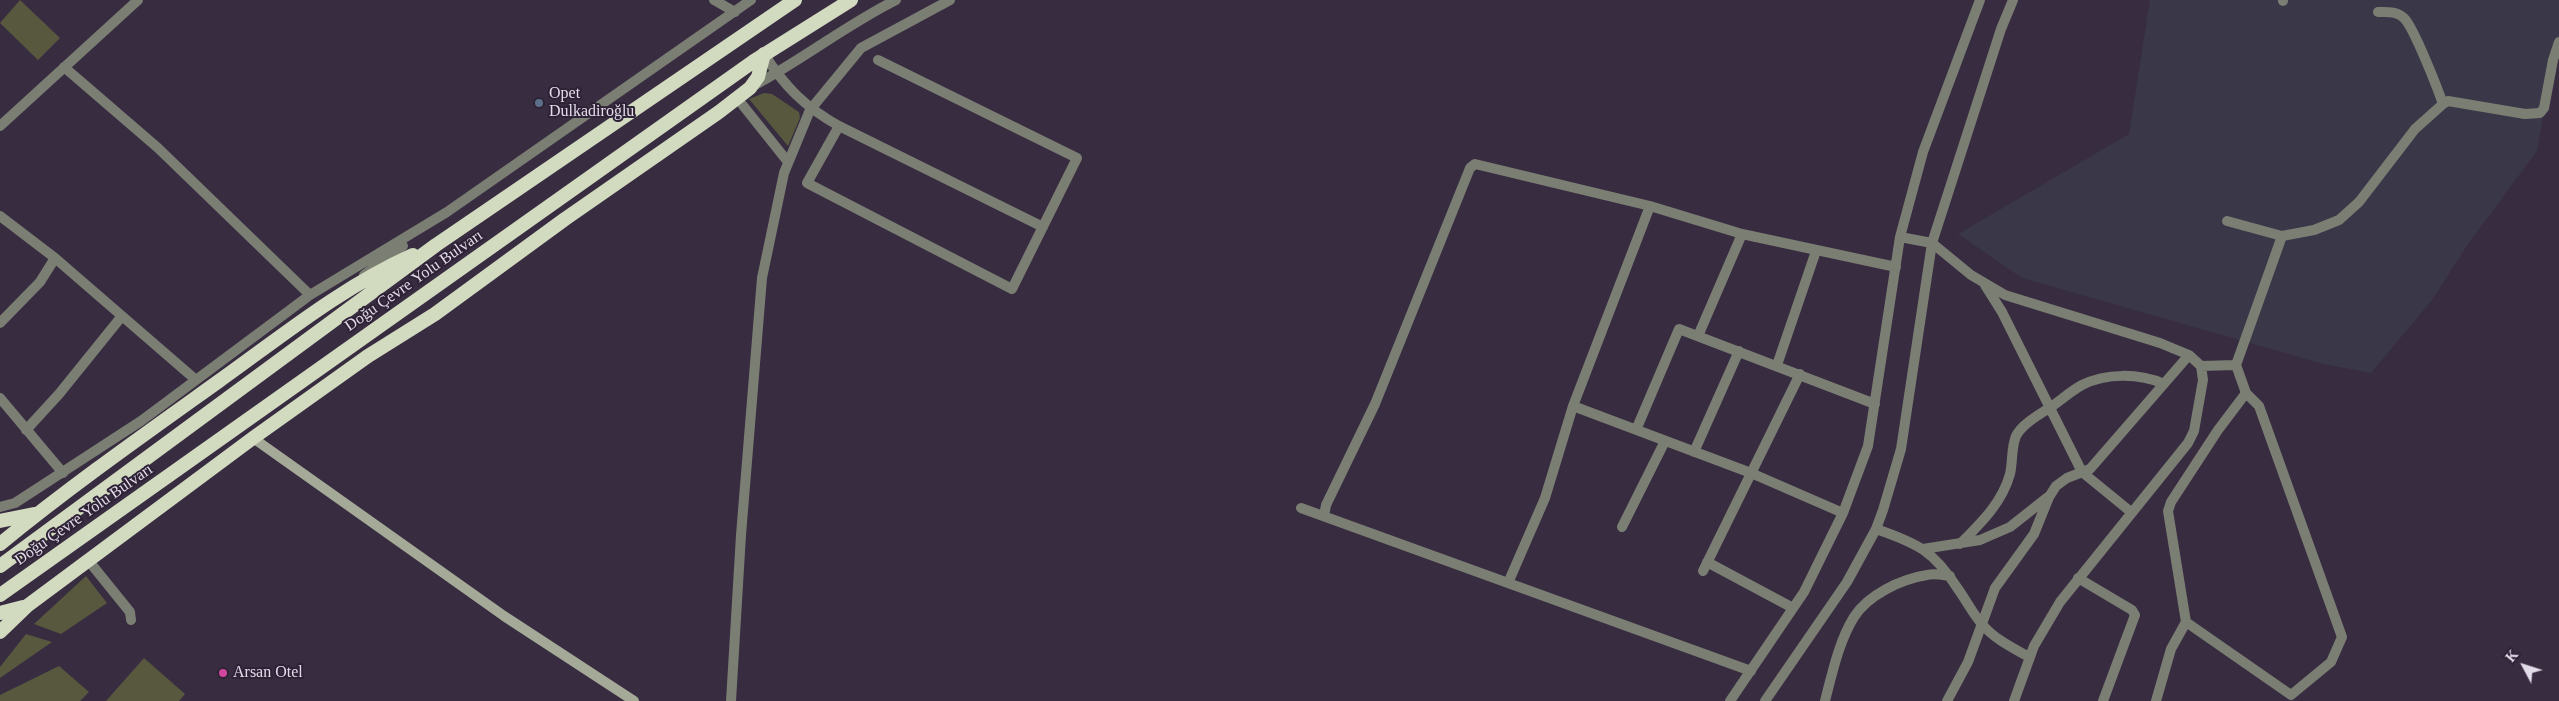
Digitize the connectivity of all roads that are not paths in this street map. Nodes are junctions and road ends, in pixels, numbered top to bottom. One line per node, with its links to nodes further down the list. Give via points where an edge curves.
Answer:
1 (138, 0): 15 (street)
2 (714, 0): 10 (street)
3 (752, 0): 10 (street)
4 (795, 0): 33 (highway, Doğu Çevre Yolu Bulvarı)
5 (852, 0): 13 (highway, Doğu Çevre Yolu Bulvarı)
6 (896, 0): 16 (street, via 869,13)
7 (950, 0): 20 (street, via 861,48)
8 (1980, 0): 31 (street, via 1923,152)
9 (2013, 0): 32 (street)
10 (735, 12): 25 (street)
11 (2378, 12): 19 (street, via 2393,12 2404,18)
12 (2559, 42): 19 (street, via 2544,108 2540,113 2525,114 2448,101)
13 (764, 54): 16 (street); 17 (highway, via 758,77); 82 (highway, Doğu Çevre Yolu Bulvarı)
14 (878, 60): 28 (street, via 1077,158)
15 (64, 67): 21 (street); 38 (street, via 158,148)
16 (776, 74): 17 (street); 20 (street)
17 (750, 88): 18 (highway)
18 (737, 98): 23 (street); 58 (highway, via 434,314 368,356)
19 (2443, 104): 30 (street, via 2415,129 2359,202 2339,220 2314,230)
20 (810, 110): 22 (street); 23 (street)
21 (0, 126)
22 (839, 126): 28 (street); 28 (street, via 807,183 1012,289)
23 (788, 162): 93 (street, via 762,278)
24 (1650, 206): 29 (street); 54 (street); 70 (street, via 1475,164 1470,168 1375,404 1326,505)
25 (447, 212): 38 (street); 39 (street)
26 (0, 216): 35 (street)
27 (2227, 221): 30 (street)
28 (1043, 227)
29 (1742, 234): 34 (street); 42 (street)
30 (2282, 236): 46 (street)
31 (1900, 237): 32 (street); 36 (street)
32 (1932, 243): 37 (street); 73 (street, via 1901,449)
33 (436, 245): 39 (highway, via 388,266); 78 (highway, Doğu Çevre Yolu Bulvarı)
34 (1816, 251): 36 (street); 45 (street)
35 (55, 258): 40 (street); 41 (street, via 40,282)
36 (1896, 267): 53 (street)
37 (1984, 284): 44 (street, via 2005,295); 55 (street, via 2002,312)
38 (310, 295): 49 (street)
39 (336, 296): 69 (highway)
40 (122, 316): 49 (street); 56 (street)
41 (0, 323)
42 (1698, 336): 43 (street); 57 (street, via 1679,329)
43 (1739, 351): 45 (street); 60 (street)
44 (2188, 354): 47 (street); 50 (street)
45 (1777, 365): 48 (street)
46 (2236, 365): 47 (street); 51 (street)
47 (2201, 366): 67 (street, via 2203,380 2194,431 2188,443)
48 (1800, 374): 53 (street); 63 (street)
49 (196, 380): 62 (street)
50 (2164, 384): 55 (street, via 2120,375 2083,384); 61 (street, via 2090,469)
51 (2246, 393): 87 (street, via 2218,430 2168,511); 87 (street, via 2259,406 2342,637 2331,662 2291,695)
52 (0, 398): 56 (street)
53 (1875, 404): 68 (street, via 1868,446)
54 (1573, 406): 57 (street); 81 (street, via 1545,498)
55 (2050, 407): 61 (street); 75 (street, via 2017,434 2003,493 1985,519)
56 (26, 430): 62 (street)
57 (1636, 430): 59 (street)
58 (253, 438): 77 (highway); 92 (main road, via 504,616)
59 (1665, 441): 60 (street); 72 (street)
60 (1694, 452): 63 (street)
61 (2082, 472): 64 (street, via 2056,486); 67 (street)
62 (63, 473): 65 (street, via 15,503)
63 (1751, 473): 68 (street); 84 (street, via 1705,566)
64 (2049, 497): 75 (street, via 2010,527 1980,540); 88 (street, via 2034,534 1995,588)
65 (0, 507)
66 (1301, 508): 70 (street)
67 (2131, 512): 80 (street)
68 (1843, 513): 84 (street)
69 (37, 514): 71 (highway); 74 (highway)
70 (1324, 516): 81 (street)
71 (0, 521)
72 (1622, 527)
73 (1876, 529): 76 (street, via 1912,541); 95 (street, via 1847,582)
74 (0, 544)
75 (1960, 544): 76 (street)
76 (1923, 549): 79 (street)
77 (88, 560): 83 (highway); 86 (street, via 130,612)
78 (0, 566)
79 (1950, 576): 88 (street); 96 (street, via 1928,574 1893,586 1866,603 1854,617 1835,664)
80 (2078, 578): 90 (street, via 2060,602); 99 (street, via 2132,610 2135,615)
81 (1508, 583): 91 (street)
82 (0, 595)
83 (27, 606): 85 (highway); 89 (highway)
84 (1793, 608): 91 (street)
85 (0, 613)
86 (130, 620)
87 (2186, 622): 100 (street, via 2171,649)
88 (1982, 625): 90 (street); 97 (street, via 1968,662)
89 (0, 632)
90 (2029, 657): 98 (street)
91 (1751, 671): 94 (street)
92 (634, 701)
93 (731, 701)
94 (1730, 701)
95 (1765, 701)
96 (1825, 701)
97 (1947, 701)
98 (2014, 701)
99 (2103, 701)
100 (2156, 701)

